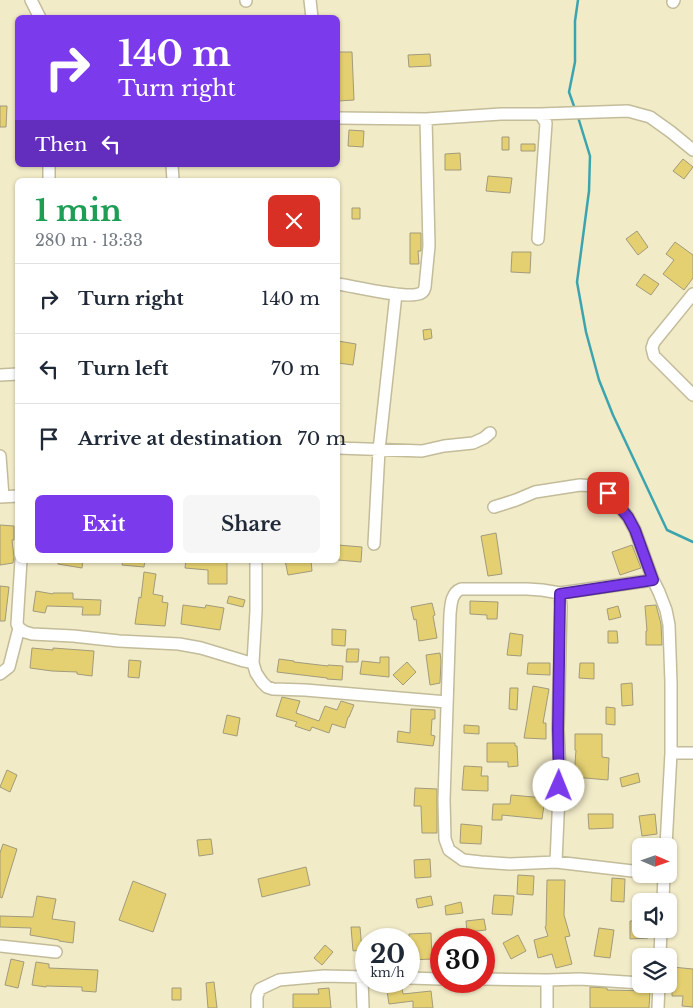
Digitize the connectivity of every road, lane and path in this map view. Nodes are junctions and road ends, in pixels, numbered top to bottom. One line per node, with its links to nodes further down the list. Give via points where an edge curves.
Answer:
1 (32, 0): 3 (street)
2 (310, 0): 4 (street)
3 (39, 15)
4 (312, 15)
5 (540, 114): 7 (street); 8 (street, via 628,111 650,117); 9 (street, via 546,124)
6 (340, 118): 7 (street)
7 (426, 119): 11 (street, via 429,246 425,287 419,295)
8 (693, 150)
9 (538, 239)
10 (340, 284): 11 (street)
11 (396, 294): 18 (street)
12 (693, 294): 15 (street, via 652,348 654,356)
13 (15, 374): 14 (street)
14 (0, 375)
15 (693, 395)
16 (490, 433): 18 (street, via 473,443 422,451)
17 (340, 448): 18 (street)
18 (379, 450): 23 (street)
19 (0, 456): 21 (street)
20 (15, 496): 21 (street)
21 (2, 497)
22 (494, 507): 26 (street, via 535,492 580,485 601,488 628,517)
23 (374, 544)
24 (21, 563): 28 (street)
25 (256, 563): 29 (street)
26 (653, 580): 27 (street); 32 (street, via 669,625)
27 (560, 594): 31 (street, via 526,589 456,591 450,614); 35 (street, via 560,771)
28 (19, 628): 29 (street, via 32,634 179,644); 30 (street, via 9,667)
29 (253, 662): 31 (street, via 262,682 273,689)
30 (0, 674)
31 (447, 702): 35 (street, via 444,800 448,850 463,860 481,862)
32 (671, 753): 33 (street); 34 (street)
33 (693, 754)
34 (666, 838)
35 (556, 862): 36 (street)
36 (632, 871)
37 (0, 946): 38 (street)
38 (56, 952)
39 (355, 977): 45 (street, via 278,980 260,988)
40 (495, 979): 41 (street)
41 (547, 980): 42 (street); 47 (street)
42 (632, 982)
43 (363, 993): 46 (street)
44 (658, 993): 48 (street)
45 (257, 1008)
46 (363, 1008)
47 (547, 1008)
48 (658, 1008)

